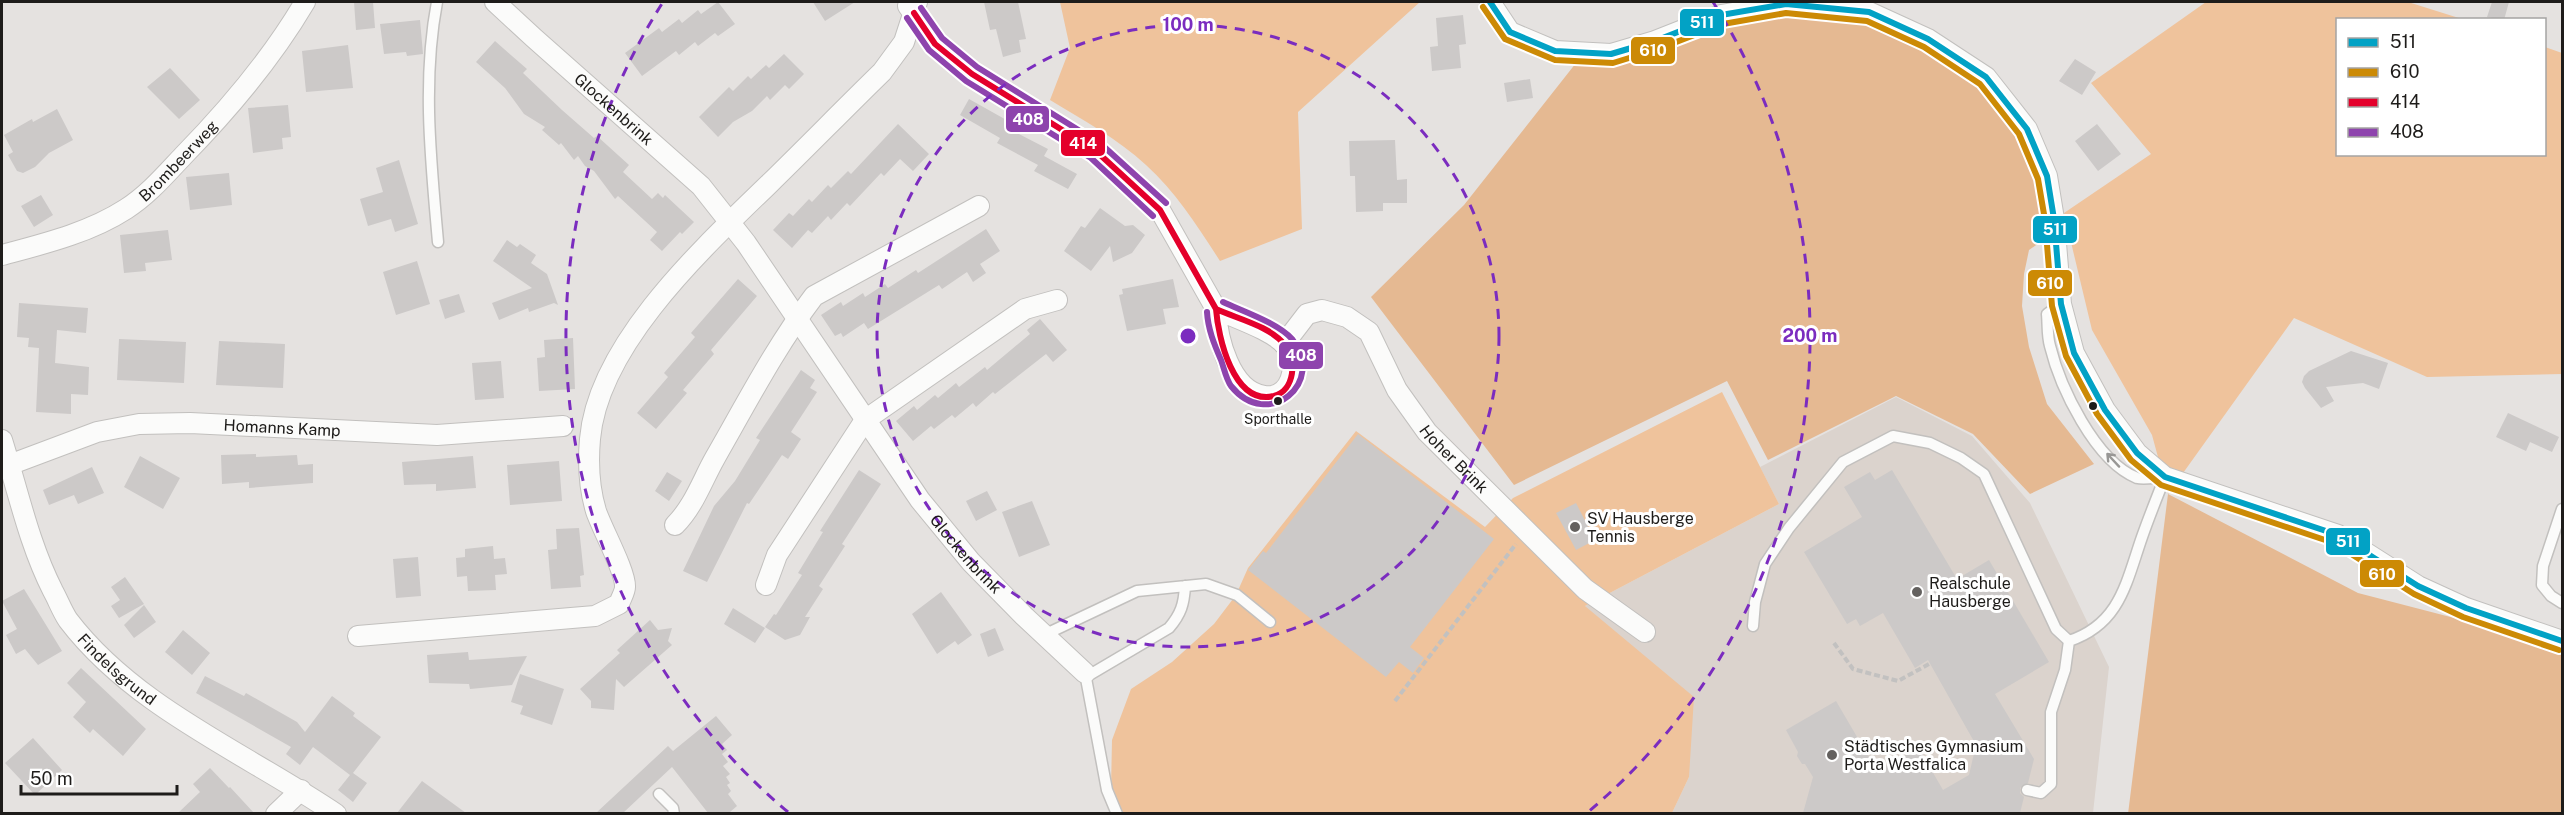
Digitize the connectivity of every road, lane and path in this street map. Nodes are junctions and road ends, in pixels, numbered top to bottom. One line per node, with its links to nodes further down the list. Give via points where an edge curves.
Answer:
1 (305, 2): 9 (street, Brombeerweg, via 289,30 214,125 151,190 125,210 82,230)
2 (437, 2): 8 (lane, via 431,35 428,123)
3 (495, 2): 7 (street, Glockenbrink, via 702,186)
4 (1490, 2): 11 (street, via 1509,32 1555,51 1611,54 1721,15 1786,4 1869,12 1928,39 1986,77 2027,129 2047,176)
5 (912, 5): 7 (street, via 904,42 882,72); 12 (street, via 935,44 972,74 1096,151 1160,210)
6 (979, 206): 13 (street, via 814,296)
7 (730, 222): 13 (street, Glockenbrink); 30 (street, via 680,274 627,341 602,393 592,425 588,461 596,508 624,574 625,588 619,603 595,616)
8 (438, 242)
9 (2, 255)
10 (1058, 300): 15 (street, via 1025,309)
11 (2061, 304): 19 (street, via 2074,353 2105,410 2137,453); 19 (lane, one-way to 11, via 2139,478 2118,466 2088,432 2061,383 2049,344 2047,314)
12 (1216, 309): 14 (street); 14 (street, via 1227,357 1238,380 1252,392 1276,395 1286,387 1293,373 1293,357)
13 (796, 319): 15 (street, Glockenbrink); 21 (street, via 713,461 688,512)
14 (1284, 344): 22 (street, Hoher Brink, via 1307,314 1322,310 1347,317 1369,332 1397,390 1427,432)
15 (865, 420): 23 (street, via 777,555); 29 (street, Glockenbrink, via 920,500 964,553)
16 (563, 426): 18 (street, Homanns Kamp, via 437,435 139,424 97,432)
17 (2, 440): 18 (street, Findelsgrund)
18 (9, 465): 37 (street, Findelsgrund, via 42,568 67,618 118,674 189,724)
19 (2165, 477): 31 (lane, via 2121,599 2095,629); 32 (street, via 2338,535 2418,586 2466,608)
20 (2562, 508): 25 (lane, via 2543,566 2542,585)
21 (675, 525)
22 (1526, 532): 28 (street, Hoher Brink, via 1585,589); 36 (path)
23 (766, 585)
24 (1185, 586): 26 (lane, via 1206,584 1236,595); 29 (lane, via 1137,591); 35 (lane, via 1184,605 1169,628)
25 (2562, 603)
26 (1270, 622)
27 (1753, 626): 31 (lane, via 1765,564 1789,528 1843,462 1893,436 1930,443 1984,474 2056,629)
28 (1645, 632)
29 (1044, 635): 35 (street, Glockenbrink)
30 (358, 636)
31 (2069, 640): 38 (lane, via 2066,670 2051,712 2051,784 2041,793)
32 (2562, 641)
33 (1834, 643): 34 (path, via 1853,669 1898,681)
34 (1929, 664)
35 (1086, 675): 43 (lane, via 1107,790)
36 (1395, 701)
37 (301, 790): 40 (street); 41 (street, Findelsgrund)
38 (2027, 790)
39 (658, 794): 42 (lane)
40 (276, 813)
41 (336, 813)
42 (674, 813)
43 (1117, 813)

